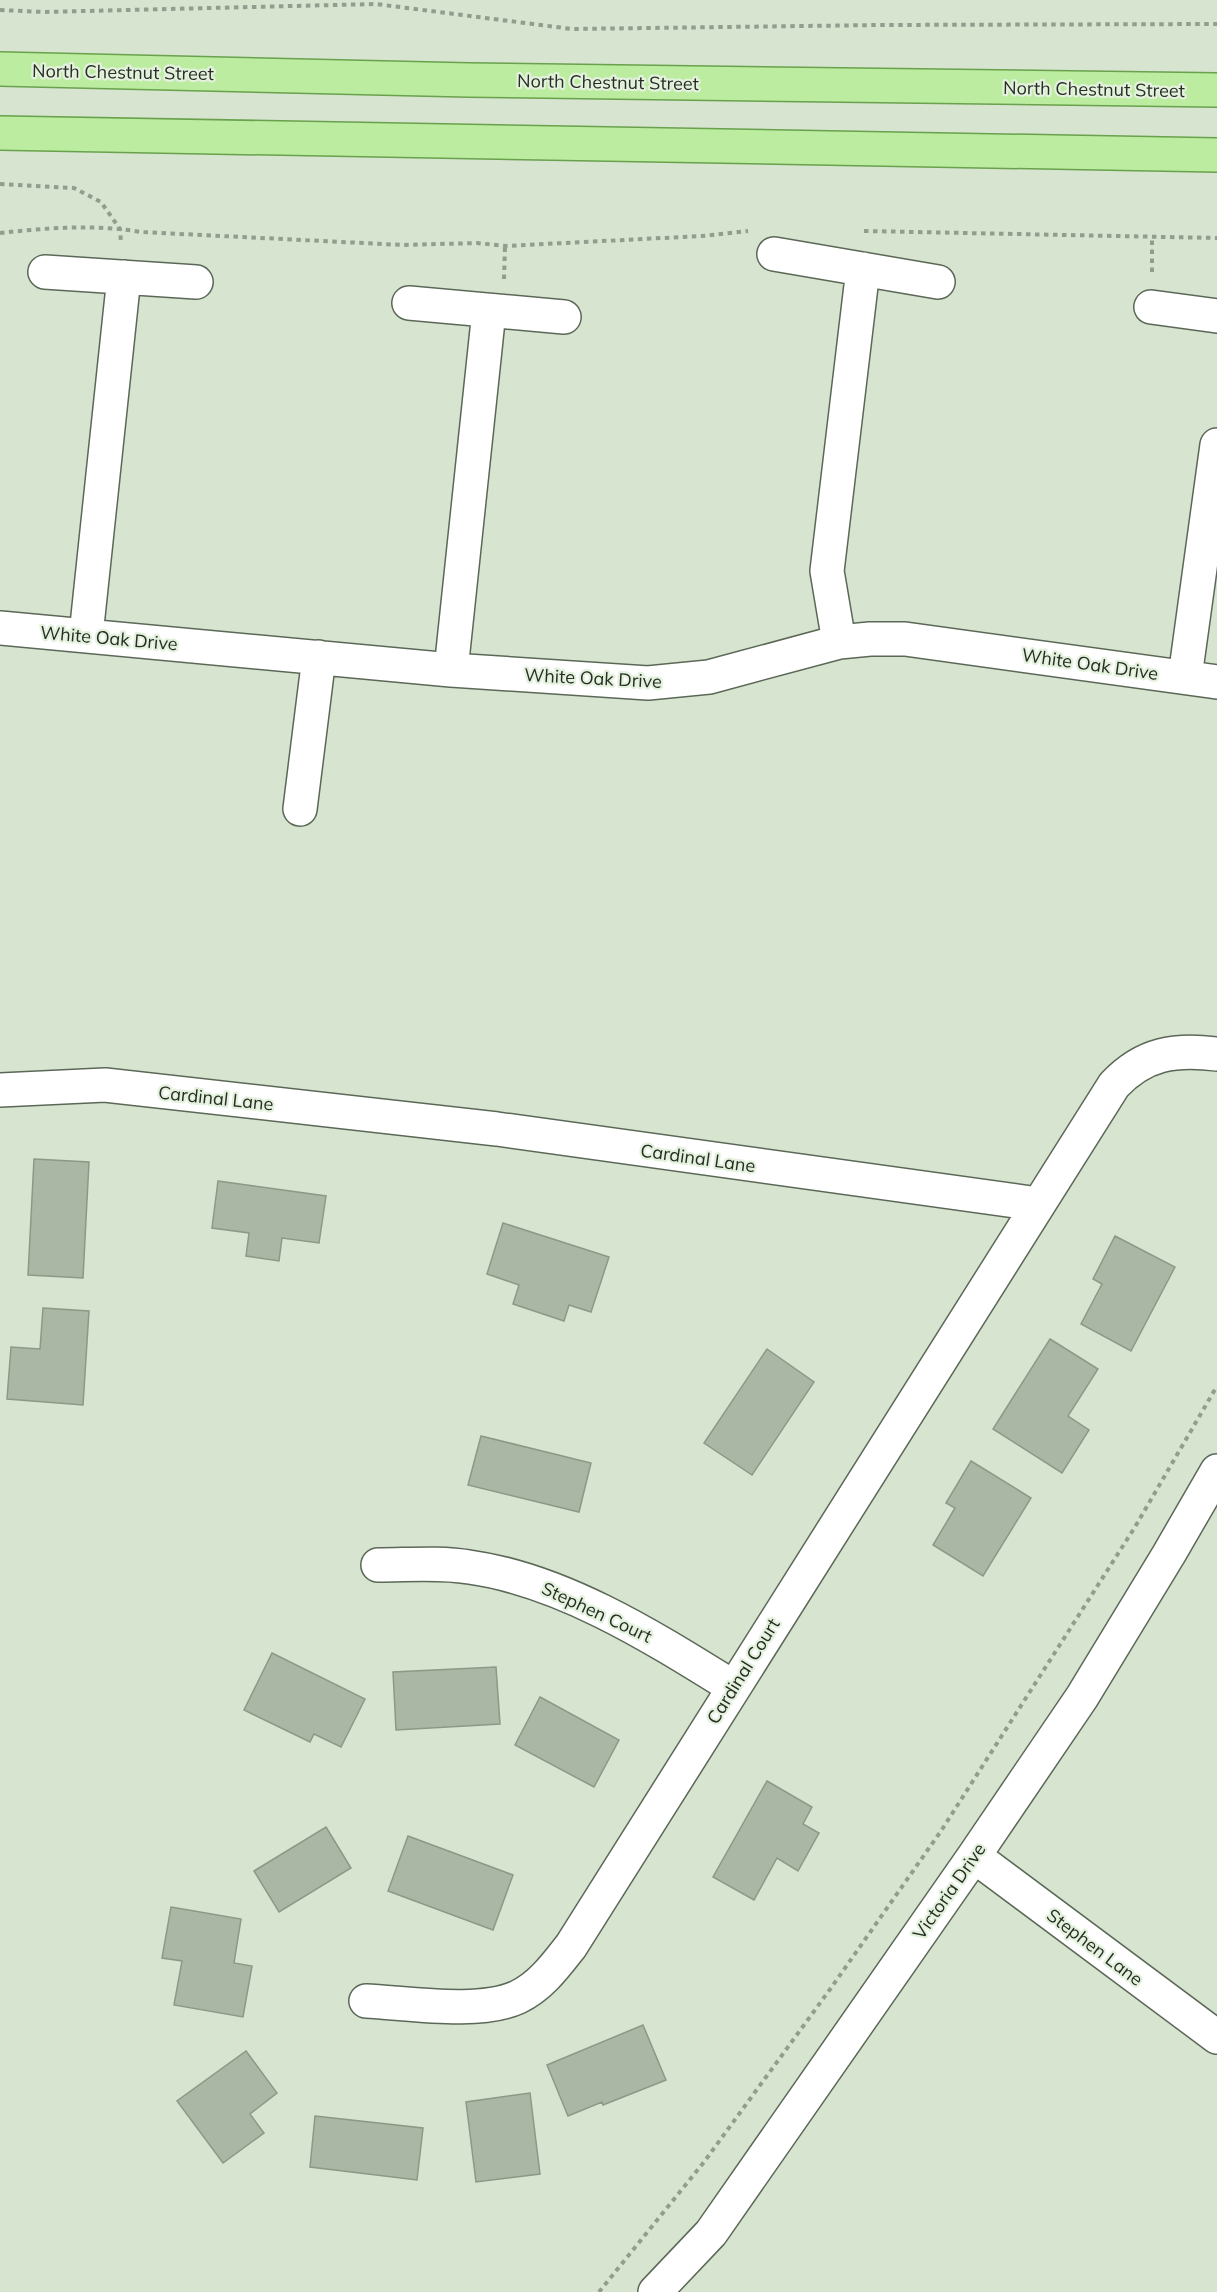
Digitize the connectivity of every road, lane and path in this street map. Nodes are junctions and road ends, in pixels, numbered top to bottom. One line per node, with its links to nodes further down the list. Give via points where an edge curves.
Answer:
1 (0, 10): 2 (path, via 376,4 572,29)
2 (1217, 24)
3 (0, 69): 4 (main road, North Chestnut Street)
4 (1217, 90)
5 (0, 133): 6 (main road)
6 (1217, 155)
7 (0, 184): 8 (path, via 74,188 101,202)
8 (120, 229): 9 (path, via 403,245 505,246); 11 (path, via 42,228); 16 (path)
9 (749, 231)
10 (862, 231): 12 (path)
11 (0, 233)
12 (1217, 238)
13 (774, 254): 14 (street)
14 (863, 269): 18 (street); 27 (street, via 827,571)
15 (45, 272): 16 (street)
16 (124, 277): 17 (street); 26 (street)
17 (196, 282)
18 (938, 282)
19 (409, 303): 21 (street)
20 (1151, 307): 22 (street)
21 (489, 311): 23 (street); 29 (street)
22 (1217, 316)
23 (564, 317)
24 (1217, 445): 30 (street)
25 (0, 628): 26 (street, White Oak Drive)
26 (86, 635): 28 (street, White Oak Drive)
27 (839, 642): 29 (street, White Oak Drive, via 709,677 648,683); 30 (street, White Oak Drive, via 905,639)
28 (319, 657): 29 (street, White Oak Drive); 32 (street)
29 (451, 670)
30 (1185, 677): 31 (street, White Oak Drive)
31 (1217, 682)
32 (300, 809)
33 (1217, 1054): 35 (street, via 1160,1055 1126,1072)
34 (0, 1090): 35 (street, Cardinal Lane, via 105,1085 497,1130)
35 (1038, 1204): 39 (street, Cardinal Court)
36 (1217, 1386): 43 (path, via 1136,1527 941,1831 704,2162)
37 (1217, 1471): 40 (street, Victoria Drive, via 1082,1697)
38 (378, 1565): 39 (street, Stephen Court, via 469,1567 547,1586 650,1636)
39 (733, 1687): 41 (street, Cardinal Court, via 571,1946 537,1984 519,1997 481,2006)
40 (974, 1856): 42 (street, Stephen Lane); 44 (street, Victoria Drive, via 711,2233)
41 (366, 2001)
42 (1217, 2037)
43 (600, 2292)
44 (655, 2292)

